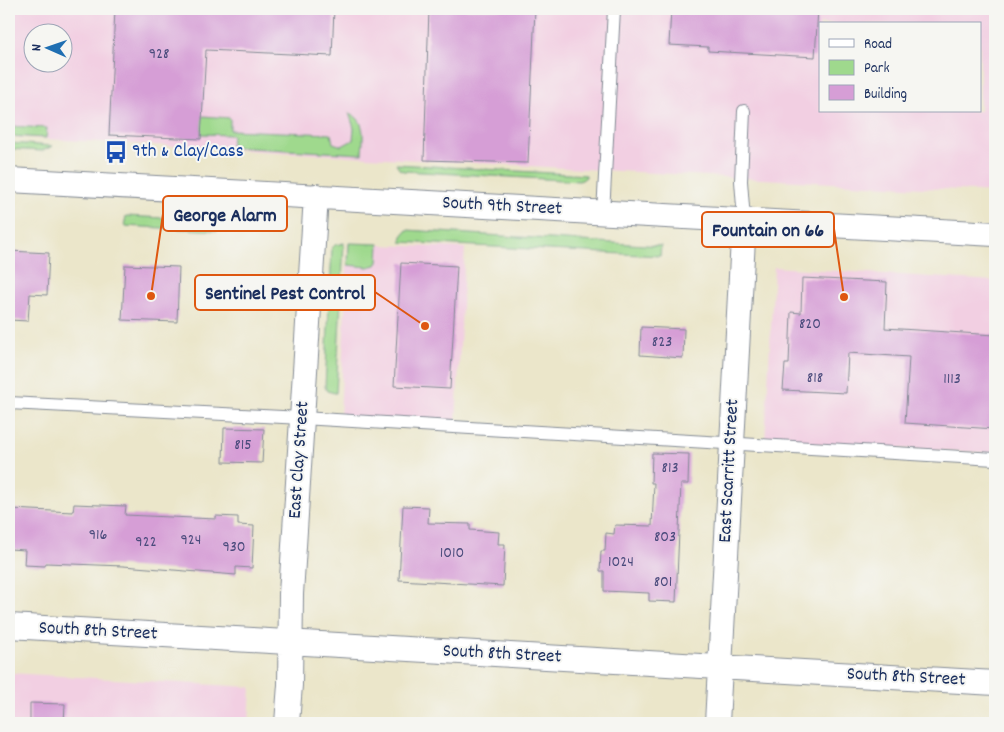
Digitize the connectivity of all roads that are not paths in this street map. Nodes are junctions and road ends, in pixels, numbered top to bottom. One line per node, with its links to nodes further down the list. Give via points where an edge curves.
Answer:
1 (614, 9): 5 (lane)
2 (744, 111): 6 (lane, via 741,181)
3 (9, 180): 4 (street, South 9th Street)
4 (316, 196): 5 (street, South 9th Street); 9 (street, East Clay Street)
5 (603, 213): 6 (street, South 9th Street)
6 (744, 220): 7 (street, South 9th Street); 10 (street, East Scarritt Street)
7 (995, 234)
8 (9, 403): 9 (lane)
9 (302, 418): 10 (lane); 13 (street, East Clay Street)
10 (731, 444): 11 (lane); 14 (street, East Scarritt Street)
11 (995, 459)
12 (9, 626): 13 (street, South 8th Street)
13 (290, 643): 14 (street, South 8th Street); 16 (street, East Clay Street)
14 (720, 668): 15 (street, South 8th Street); 17 (street, East Scarritt Street)
15 (995, 683)
16 (287, 723)
17 (717, 723)

